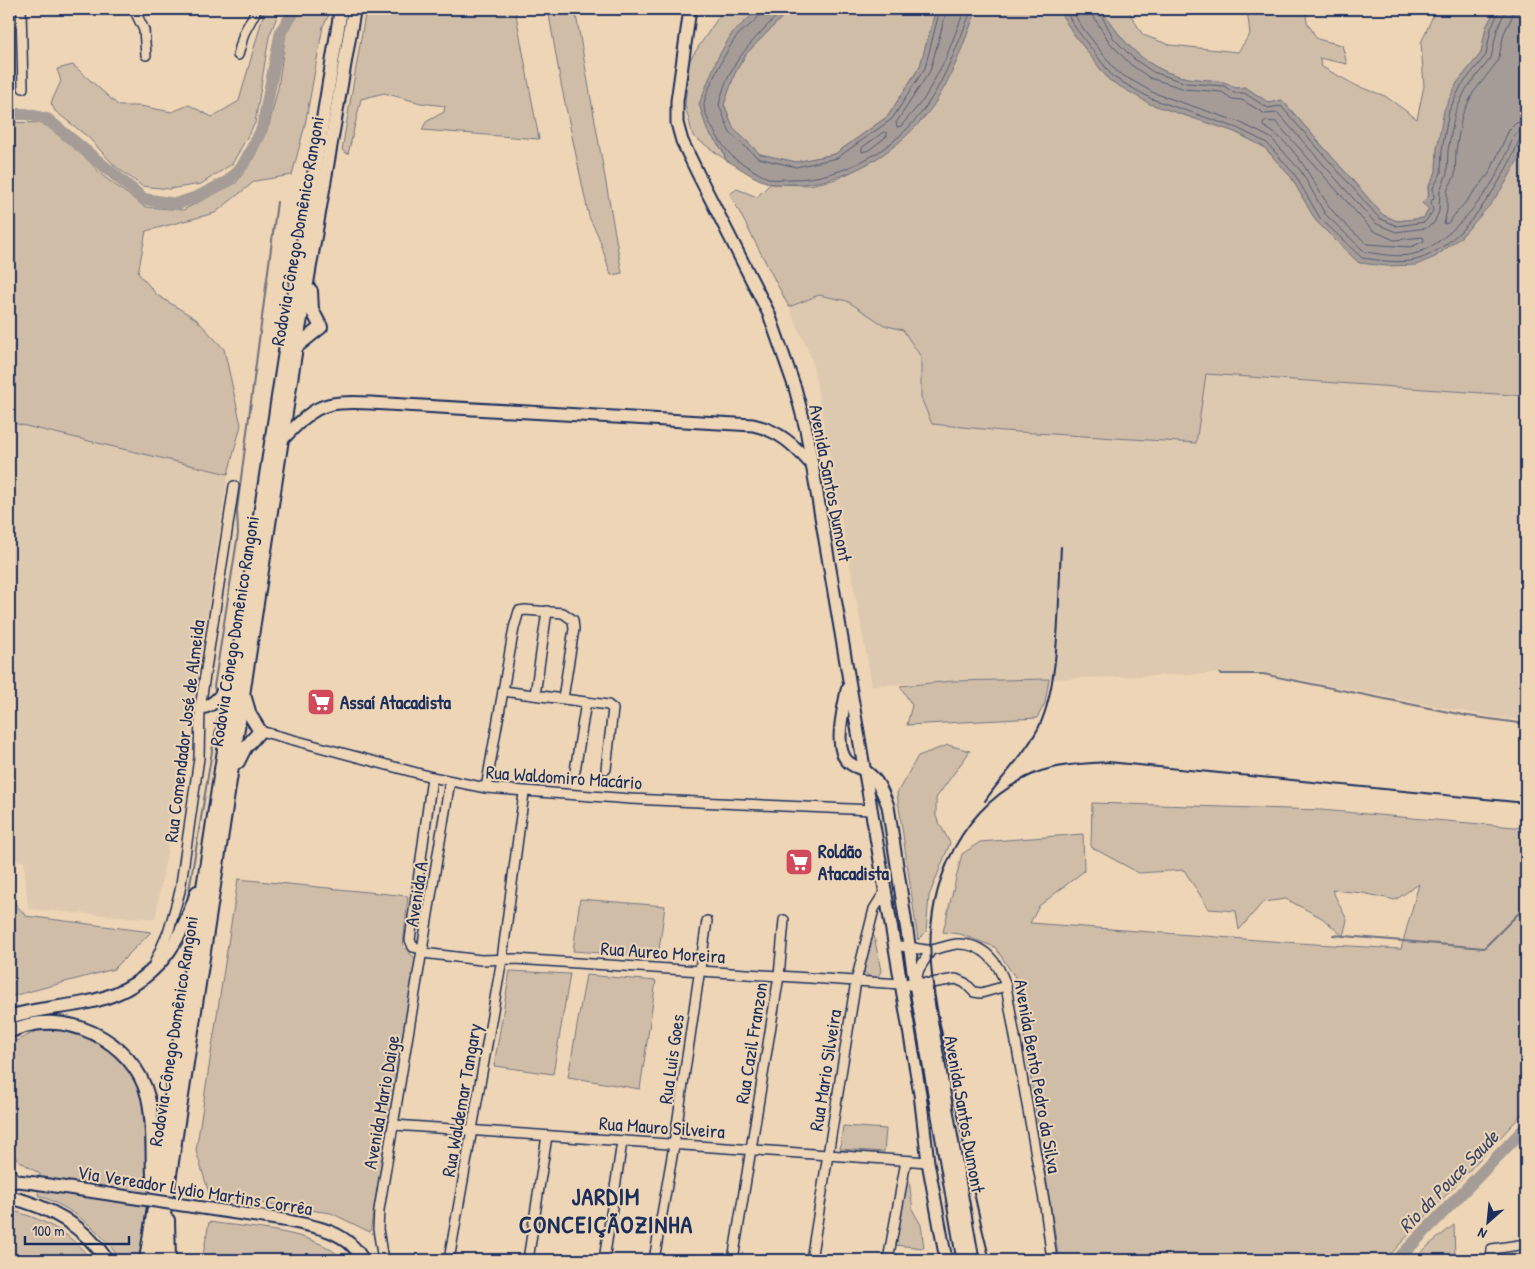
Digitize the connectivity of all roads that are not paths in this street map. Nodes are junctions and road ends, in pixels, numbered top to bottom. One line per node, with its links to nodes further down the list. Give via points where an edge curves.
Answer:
1 (21, 9): 9 (street)
2 (134, 9): 7 (street, via 144,30)
3 (257, 9): 8 (street)
4 (341, 9): 16 (highway, Rodovia Cônego Domênico Rangoni)
5 (354, 9): 10 (highway, Rodovia Cônego Domênico Rangoni)
6 (690, 9): 13 (main road, Avenida Santos Dumont, via 677,101 678,123 691,158 769,314 795,388)
7 (146, 55)
8 (238, 55)
9 (23, 88)
10 (316, 229): 11 (highway, Rodovia Cônego Domênico Rangoni); 11 (highway, via 319,238 311,304 321,327)
11 (296, 347): 12 (highway, Rodovia Cônego Domênico Rangoni)
12 (282, 440): 13 (main road, via 315,408 333,403 364,403 753,425 789,440); 19 (highway, Rodovia Cônego Domênico Rangoni)
13 (812, 465): 17 (main road, Avenida Santos Dumont)
14 (234, 486): 23 (street, Rua Comendador José de Almeida)
15 (547, 611): 18 (street, via 519,611); 20 (street); 21 (street, via 563,613 572,620 574,629)
16 (238, 661): 23 (highway, via 221,695 210,705); 36 (highway, Rodovia Cônego Domênico Rangoni)
17 (849, 683): 26 (main road, Avenida Santos Dumont); 26 (main road, via 840,725 840,742 846,760)
18 (503, 691): 20 (street); 31 (street)
19 (244, 694): 24 (highway); 29 (highway, Rodovia Cônego Domênico Rangoni)
20 (535, 694): 21 (street)
21 (562, 698): 22 (street)
22 (586, 702): 25 (street, via 608,705 613,709); 27 (street)
23 (200, 708): 48 (street, Rua Comendador José de Almeida, via 198,763 180,891 169,930)
24 (260, 731): 28 (street, Rua Waldomiro Macário); 29 (highway, via 245,748)
25 (606, 769)
26 (865, 770): 33 (main road, Avenida Santos Dumont); 42 (main road, via 880,787 888,806)
27 (574, 771)
28 (432, 777): 30 (street, Rua Waldomiro Macário); 34 (street, Avenida A)
29 (231, 780): 67 (highway, Rodovia Cônego Domênico Rangoni)
30 (450, 781): 31 (street, Rua Waldomiro Macário); 35 (street, Avenida A)
31 (486, 788): 32 (street, Rua Waldomiro Macário)
32 (524, 793): 33 (street, Rua Waldomiro Macário); 46 (street, Rua Waldemar Tangary)
33 (872, 810): 39 (main road, Avenida Santos Dumont)
34 (423, 839): 35 (street); 37 (street, Avenida A)
35 (441, 842): 38 (street, Avenida A)
36 (208, 861): 48 (highway, via 182,933); 68 (highway, Rodovia Cônego Domênico Rangoni)
37 (418, 882): 38 (street); 45 (street, Avenida A, via 410,940 413,947)
38 (434, 884): 45 (street, Avenida A)
39 (886, 890): 43 (main road, Avenida Santos Dumont); 50 (street, Rua Mario Silveira, via 874,909)
40 (784, 920): 49 (street, Rua Cazil Franzon)
41 (707, 921): 47 (street, Rua Luis Goes)
42 (910, 945): 43 (street, Avenida Bento Pedro da Silva); 44 (street, Avenida Bento Pedro da Silva); 52 (main road)
43 (895, 946): 51 (main road, Avenida Santos Dumont)
44 (931, 950): 52 (street, via 919,969); 53 (street, Avenida Bento Pedro da Silva, via 956,944 973,946 983,951 1001,970)
45 (424, 951): 46 (street, Rua Aureo Moreira, via 481,960); 56 (street, Avenida Mario Daige)
46 (502, 959): 47 (street, Rua Aureo Moreira); 57 (street, Rua Waldemar Tangary)
47 (700, 970): 49 (street, Rua Aureo Moreira); 60 (street, Rua Luis Goes)
48 (148, 975): 54 (highway, via 108,997)
49 (779, 976): 50 (street, Rua Aureo Moreira); 61 (street, Rua Cazil Franzon)
50 (856, 981): 51 (street, Rua Aureo Moreira); 62 (street, Rua Mario Silveira)
51 (902, 984): 52 (main road); 64 (main road, Avenida Santos Dumont)
52 (920, 984): 53 (street, via 956,979 974,992 981,993); 84 (main road, Avenida Santos Dumont); 85 (main road, Avenida Santos Dumont)
53 (1006, 986): 86 (street, Avenida Bento Pedro da Silva)
54 (9, 1017)
55 (9, 1032): 68 (highway, via 42,1022 76,1026 97,1034 135,1068 148,1098 151,1120)
56 (394, 1125): 57 (street, Rua Mauro Silveira); 75 (street, Avenida Mario Daige, via 378,1222)
57 (471, 1132): 58 (street, Rua Mauro Silveira); 76 (street, Rua Waldemar Tangary)
58 (547, 1136): 59 (street, Rua Mauro Silveira); 77 (street)
59 (622, 1142): 60 (street, Rua Mauro Silveira); 78 (street)
60 (674, 1145): 61 (street, Rua Mauro Silveira); 79 (street, Rua Luis Goes)
61 (751, 1149): 62 (street, Rua Mauro Silveira); 80 (street, Rua Cazil Franzon)
62 (828, 1156): 63 (street, Rua Mauro Silveira); 81 (street, Rua Mario Silveira)
63 (906, 1161): 64 (street, Rua Mauro Silveira); 82 (street)
64 (928, 1162): 83 (main road, Avenida Santos Dumont)
65 (11, 1178): 74 (main road, Via Vereador Lydio Martins Corrêa, bridge, via 319,1228 353,1245)
66 (9, 1196): 70 (highway, via 72,1222)
67 (164, 1210): 72 (highway, Rodovia Cônego Domênico Rangoni); 73 (highway, via 168,1219)
68 (153, 1217): 71 (highway, Rodovia Cônego Domênico Rangoni)
69 (1526, 1244): 87 (street, via 1492,1249)
70 (107, 1260)
71 (146, 1260)
72 (157, 1260)
73 (169, 1260)
74 (363, 1260)
75 (383, 1260)
76 (449, 1260)
77 (528, 1260)
78 (604, 1260)
79 (654, 1260)
80 (733, 1260)
81 (811, 1260)
82 (888, 1260)
83 (946, 1260)
84 (963, 1260)
85 (973, 1260)
86 (1052, 1260)
87 (1491, 1260)

